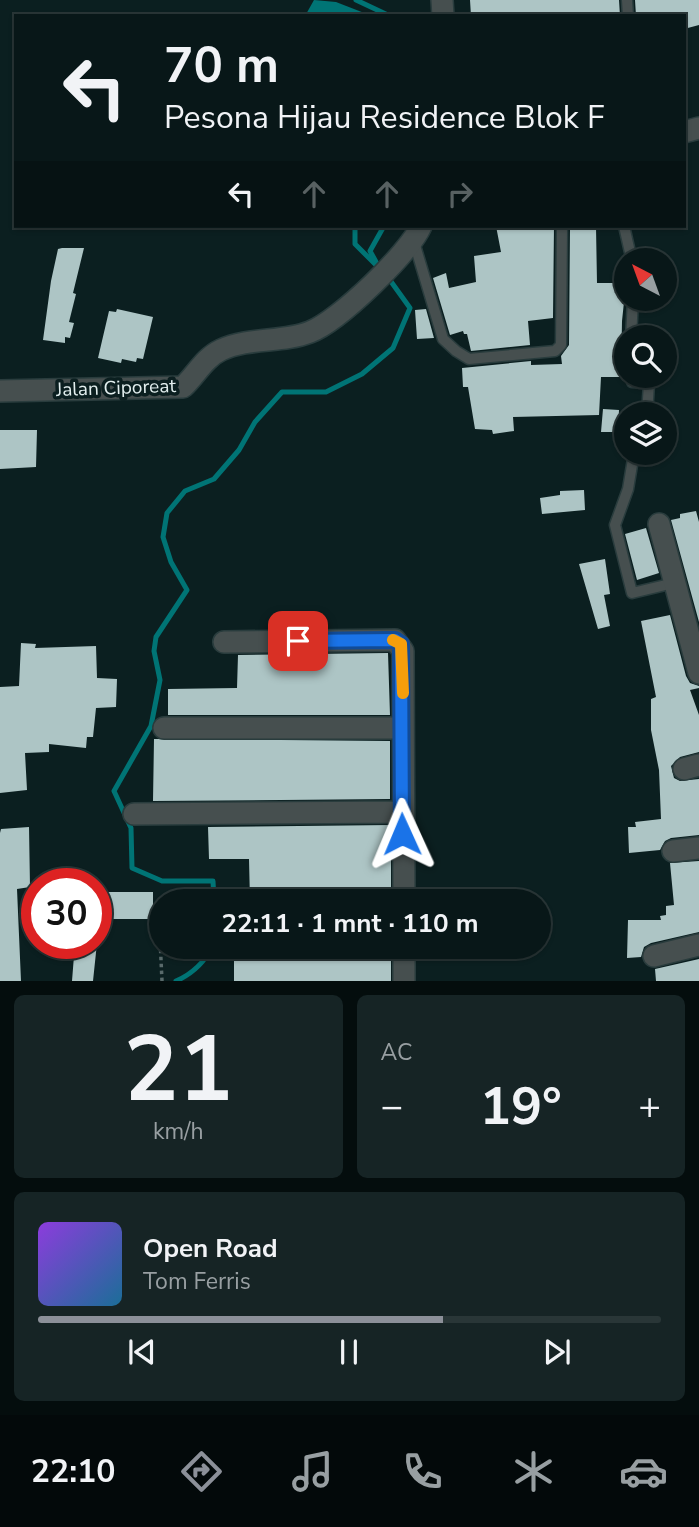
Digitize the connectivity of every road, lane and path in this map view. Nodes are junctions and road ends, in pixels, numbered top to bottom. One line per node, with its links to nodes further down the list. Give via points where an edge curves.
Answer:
1 (562, 228): 3 (lane, via 561,345 555,351 469,359 443,339)
2 (624, 228): 4 (lane)
3 (418, 234): 5 (street, Jalan Ciporeat, via 342,312 322,326 300,335 221,349 180,388)
4 (629, 248)
5 (0, 391)
6 (632, 465): 8 (lane, via 615,526 632,593)
7 (659, 524): 8 (street)
8 (674, 583): 10 (street)
9 (224, 642): 11 (street, via 395,640 403,651)
10 (699, 673)
11 (402, 728): 12 (street); 13 (street)
12 (164, 729)
13 (402, 812): 14 (street); 17 (street)
14 (134, 814)
15 (699, 848): 16 (street)
16 (673, 851)
17 (404, 889)
18 (699, 945): 19 (street)
19 (654, 956)
20 (160, 959): 22 (path)
21 (404, 959): 23 (street)
22 (161, 979)
23 (404, 981)

